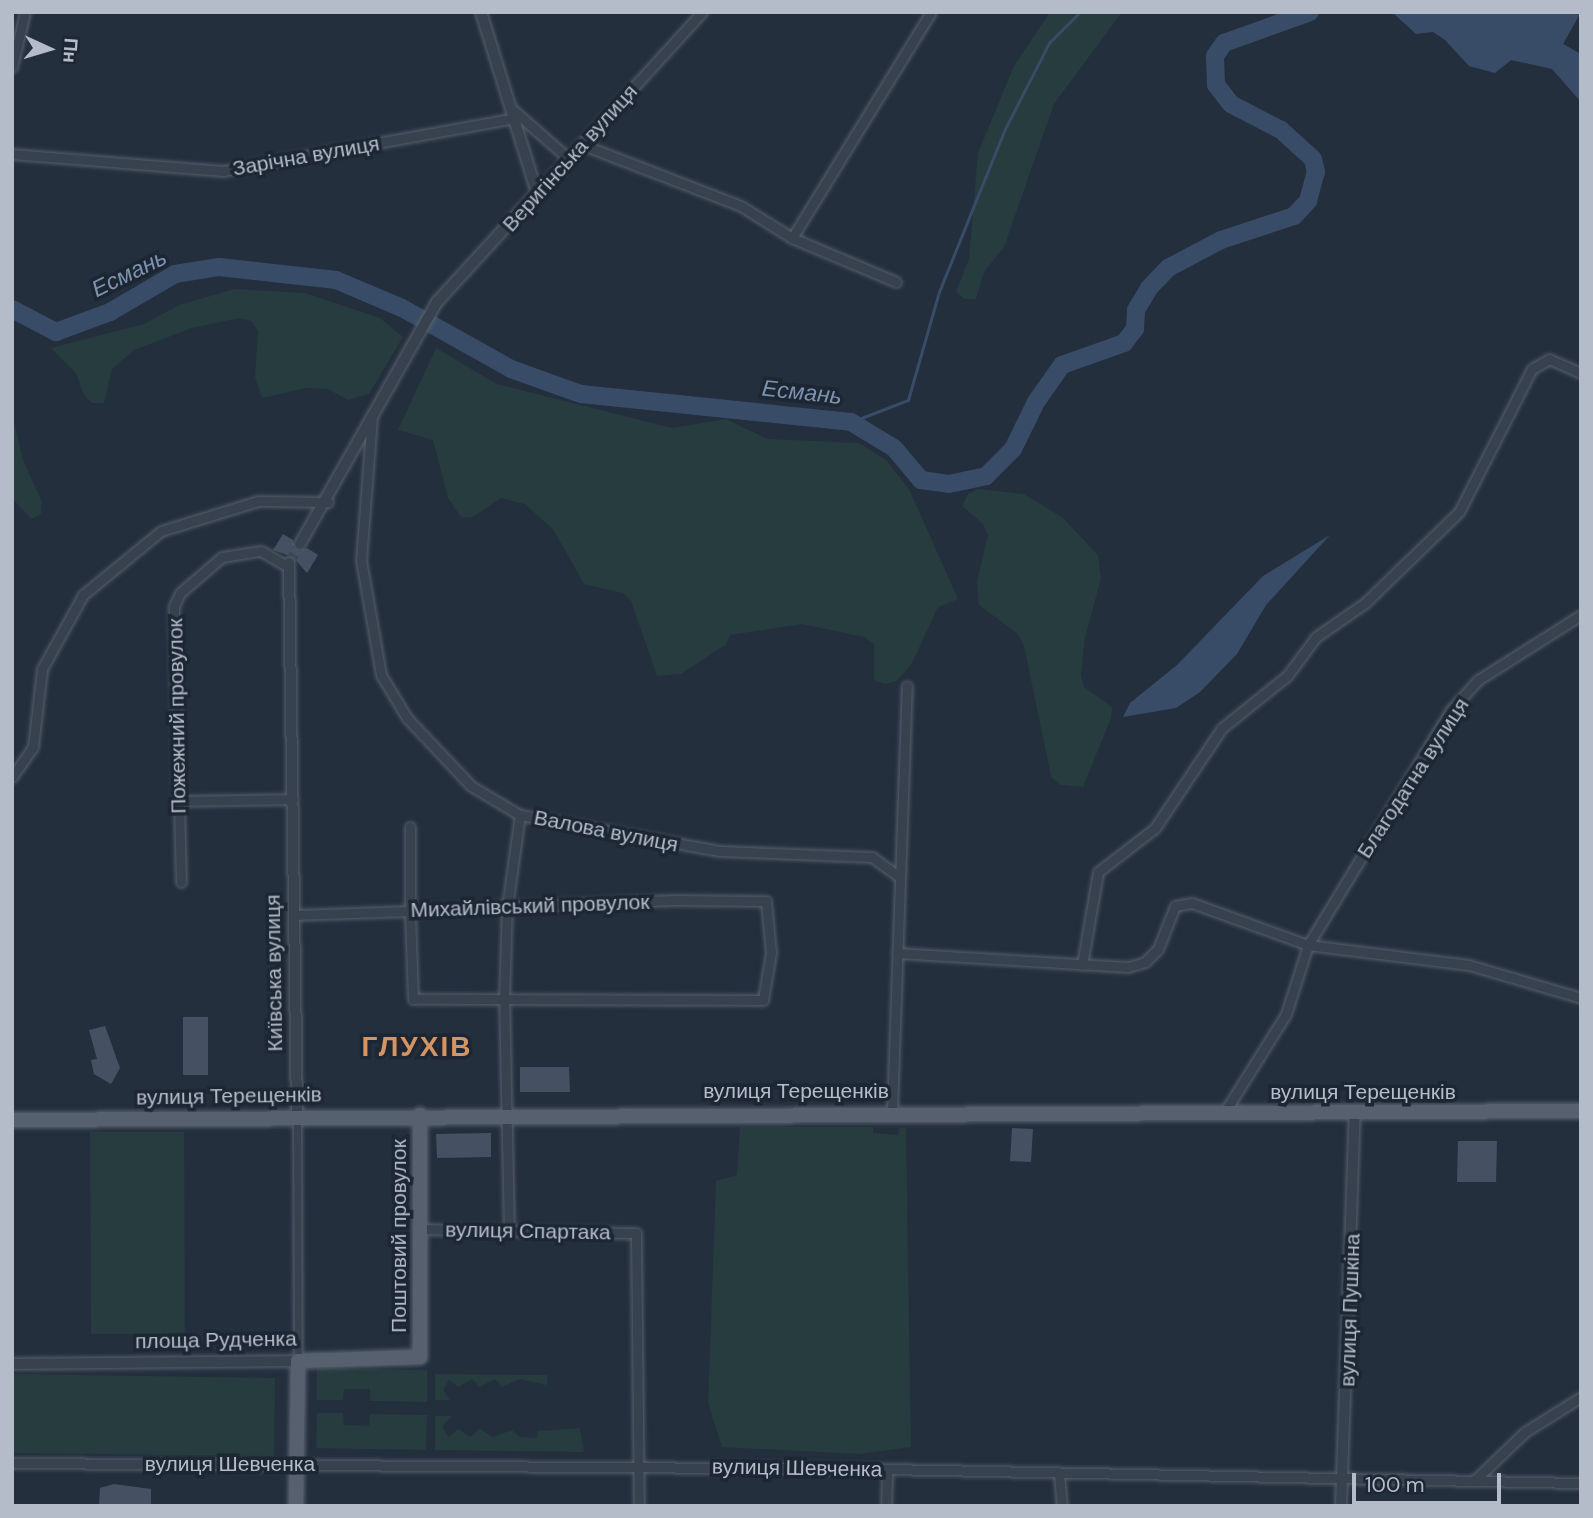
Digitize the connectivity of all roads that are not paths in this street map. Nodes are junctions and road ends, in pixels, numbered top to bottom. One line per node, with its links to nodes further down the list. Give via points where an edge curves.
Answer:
1 (25, 12): 5 (street)
2 (481, 12): 6 (street)
3 (702, 12): 7 (street, Веригінська вулиця)
4 (931, 12): 11 (street)
5 (12, 67)
6 (512, 113): 8 (street, Зарічна вулиця, via 223,171); 9 (street); 10 (street)
7 (583, 145): 9 (street, Веригінська вулиця); 11 (street, via 741,206)
8 (12, 154)
9 (569, 159): 10 (street, Веригінська вулиця)
10 (537, 193): 14 (street, Веригінська вулиця, via 437,302)
11 (792, 239): 12 (street)
12 (897, 282)
13 (1581, 373): 32 (street, via 1549,359 1532,369 1459,512 1365,603 1316,637 1287,676 1222,728 1155,828 1098,872)
14 (372, 413): 15 (street); 23 (street, Валова вулиця, via 361,560 381,675 437,755 471,786)
15 (328, 502): 16 (street); 20 (street, via 258,501 161,531 83,595 42,670 33,747)
16 (300, 544)
17 (288, 565): 21 (street, Київська вулиця); 22 (street, Пожежний провулок, via 261,551 245,550 222,557 180,593 174,621)
18 (1581, 615): 30 (street, Благодатна вулиця, via 1478,680 1450,710)
19 (907, 686): 25 (street)
20 (12, 778)
21 (293, 800): 22 (street); 29 (street, Київська вулиця)
22 (180, 801): 26 (street, Пожежний провулок)
23 (520, 815): 25 (street, Валова вулиця, via 720,851 872,857); 27 (street)
24 (410, 827): 28 (street)
25 (898, 876): 31 (street)
26 (181, 881)
27 (507, 907): 28 (street, Михайлівський провулок); 34 (street); 34 (street, Михайлівський провулок, via 766,901 771,953 763,1000)
28 (410, 911): 29 (street, Михайлівський провулок); 34 (street, via 414,999)
29 (295, 915): 41 (street, Київська вулиця)
30 (1308, 945): 32 (street, via 1192,903 1175,906 1158,949 1145,962); 33 (street, via 1469,965); 37 (street, Благодатна вулиця, via 1286,1014)
31 (897, 953): 32 (street); 35 (street)
32 (1082, 965)
33 (1581, 998)
34 (504, 1000): 40 (street)
35 (892, 1111): 37 (main road, вулиця Терещенків); 40 (main road, вулиця Терещенків)
36 (1581, 1111): 38 (main road, вулиця Терещенків)
37 (1224, 1113): 38 (main road, вулиця Терещенків)
38 (1355, 1114): 55 (street, вулиця Пушкіна)
39 (420, 1115): 40 (main road, вулиця Терещенків); 41 (main road, вулиця Терещенків); 43 (main road, Поштовий провулок)
40 (504, 1115): 44 (street)
41 (297, 1116): 42 (main road, вулиця Терещенків); 46 (street, Київська вулиця)
42 (12, 1120)
43 (420, 1229): 44 (street, вулиця Спартака); 45 (main road, Поштовий провулок)
44 (509, 1231): 51 (street, вулиця Спартака, via 636,1233)
45 (420, 1357): 46 (main road, площа Рудченка)
46 (298, 1360): 47 (street, площа Рудченка); 50 (main road, Київська вулиця)
47 (12, 1364)
48 (1581, 1397): 54 (street, via 1525,1432)
49 (12, 1463): 50 (street, вулиця Шевченка)
50 (297, 1464): 51 (street, вулиця Шевченка); 57 (main road, Київська вулиця)
51 (642, 1466): 52 (street, вулиця Шевченка); 58 (street)
52 (887, 1469): 53 (street, вулиця Шевченка); 59 (street)
53 (1059, 1475): 55 (street, вулиця Шевченка); 60 (street)
54 (1474, 1481): 55 (street, вулиця Шевченка); 56 (street, вулиця Шевченка)
55 (1343, 1482): 61 (street, вулиця Пушкіна)
56 (1581, 1483)
57 (296, 1506)
58 (639, 1506)
59 (886, 1506)
60 (1062, 1506)
61 (1341, 1506)

